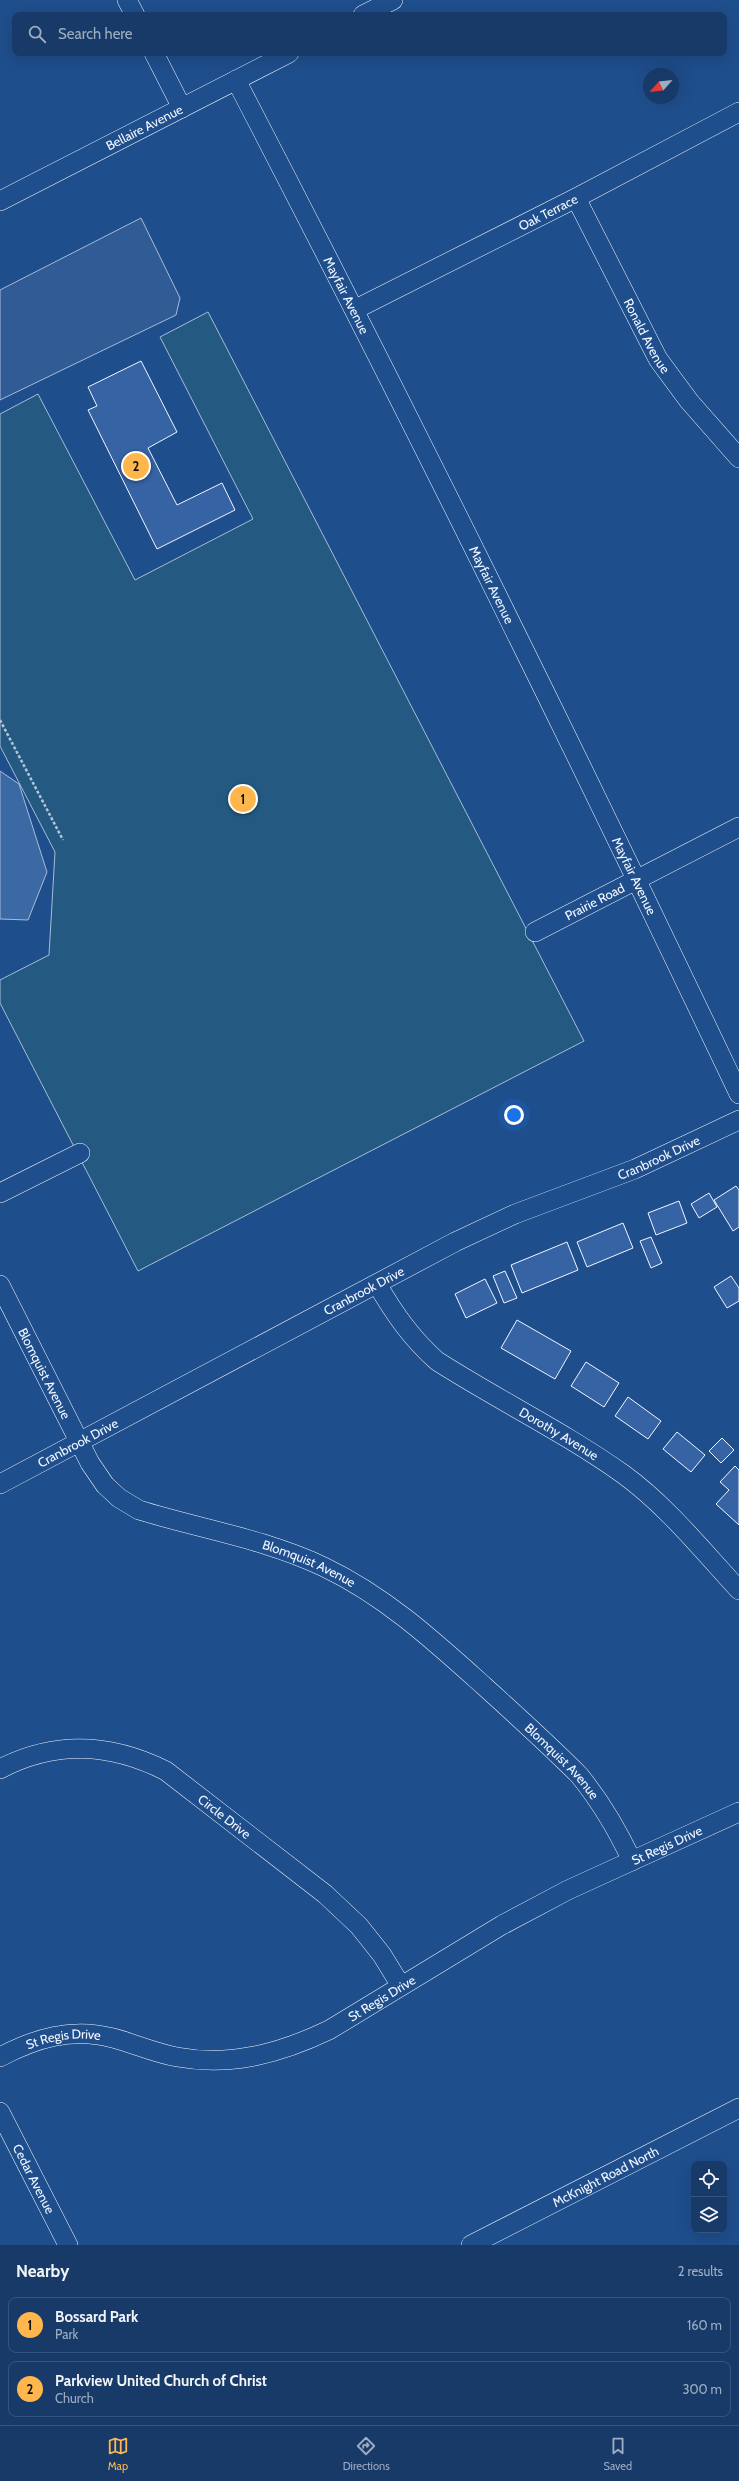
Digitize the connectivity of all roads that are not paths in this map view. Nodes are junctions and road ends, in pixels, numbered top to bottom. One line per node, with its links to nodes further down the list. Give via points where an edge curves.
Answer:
1 (127, 0): 3 (street)
2 (392, 0): 4 (street)
3 (133, 12)
4 (369, 12)
5 (156, 56): 8 (street)
6 (283, 56): 7 (street, Bellaire Avenue)
7 (236, 80): 8 (street, Bellaire Avenue); 12 (street, Mayfair Avenue)
8 (182, 108): 11 (street, Bellaire Avenue)
9 (739, 112): 10 (street, Oak Terrace)
10 (576, 198): 12 (street, Oak Terrace); 13 (street, Ronald Avenue, via 658,359 689,401)
11 (0, 201)
12 (356, 309): 15 (street, Mayfair Avenue)
13 (739, 458)
14 (739, 827): 15 (street, Prairie Road)
15 (637, 880): 16 (street, Prairie Road); 17 (street, Mayfair Avenue)
16 (535, 932)
17 (739, 1094)
18 (739, 1120): 21 (street, Cranbrook Drive, via 635,1168 515,1214)
19 (80, 1153): 20 (street)
20 (0, 1193)
21 (376, 1284): 23 (street, Cranbrook Drive); 25 (street, Dorothy Avenue, via 399,1321 416,1342 437,1361 624,1475 656,1501)
22 (0, 1285): 23 (street, Blomquist Avenue)
23 (79, 1443): 24 (street, Cranbrook Drive); 28 (street, Blomquist Avenue, via 106,1485 119,1498 139,1510 284,1550 324,1567 363,1588 399,1612 432,1638 579,1775 614,1823)
24 (0, 1484)
25 (739, 1590)
26 (0, 1769): 29 (street, Circle Drive, via 38,1754 90,1748 118,1752 144,1760 166,1771 325,1894 359,1926 382,1955)
27 (739, 1812): 28 (street, St Regis Drive)
28 (632, 1861): 29 (street, St Regis Drive, via 568,1890 502,1925)
29 (401, 1986): 30 (street, St Regis Drive, via 302,2044 242,2059 178,2058 114,2038 71,2034 47,2037 23,2045)
30 (0, 2057)
31 (739, 2108): 34 (street, McKnight Road North)
32 (0, 2112): 33 (street, Cedar Avenue)
33 (68, 2245)
34 (471, 2245)

